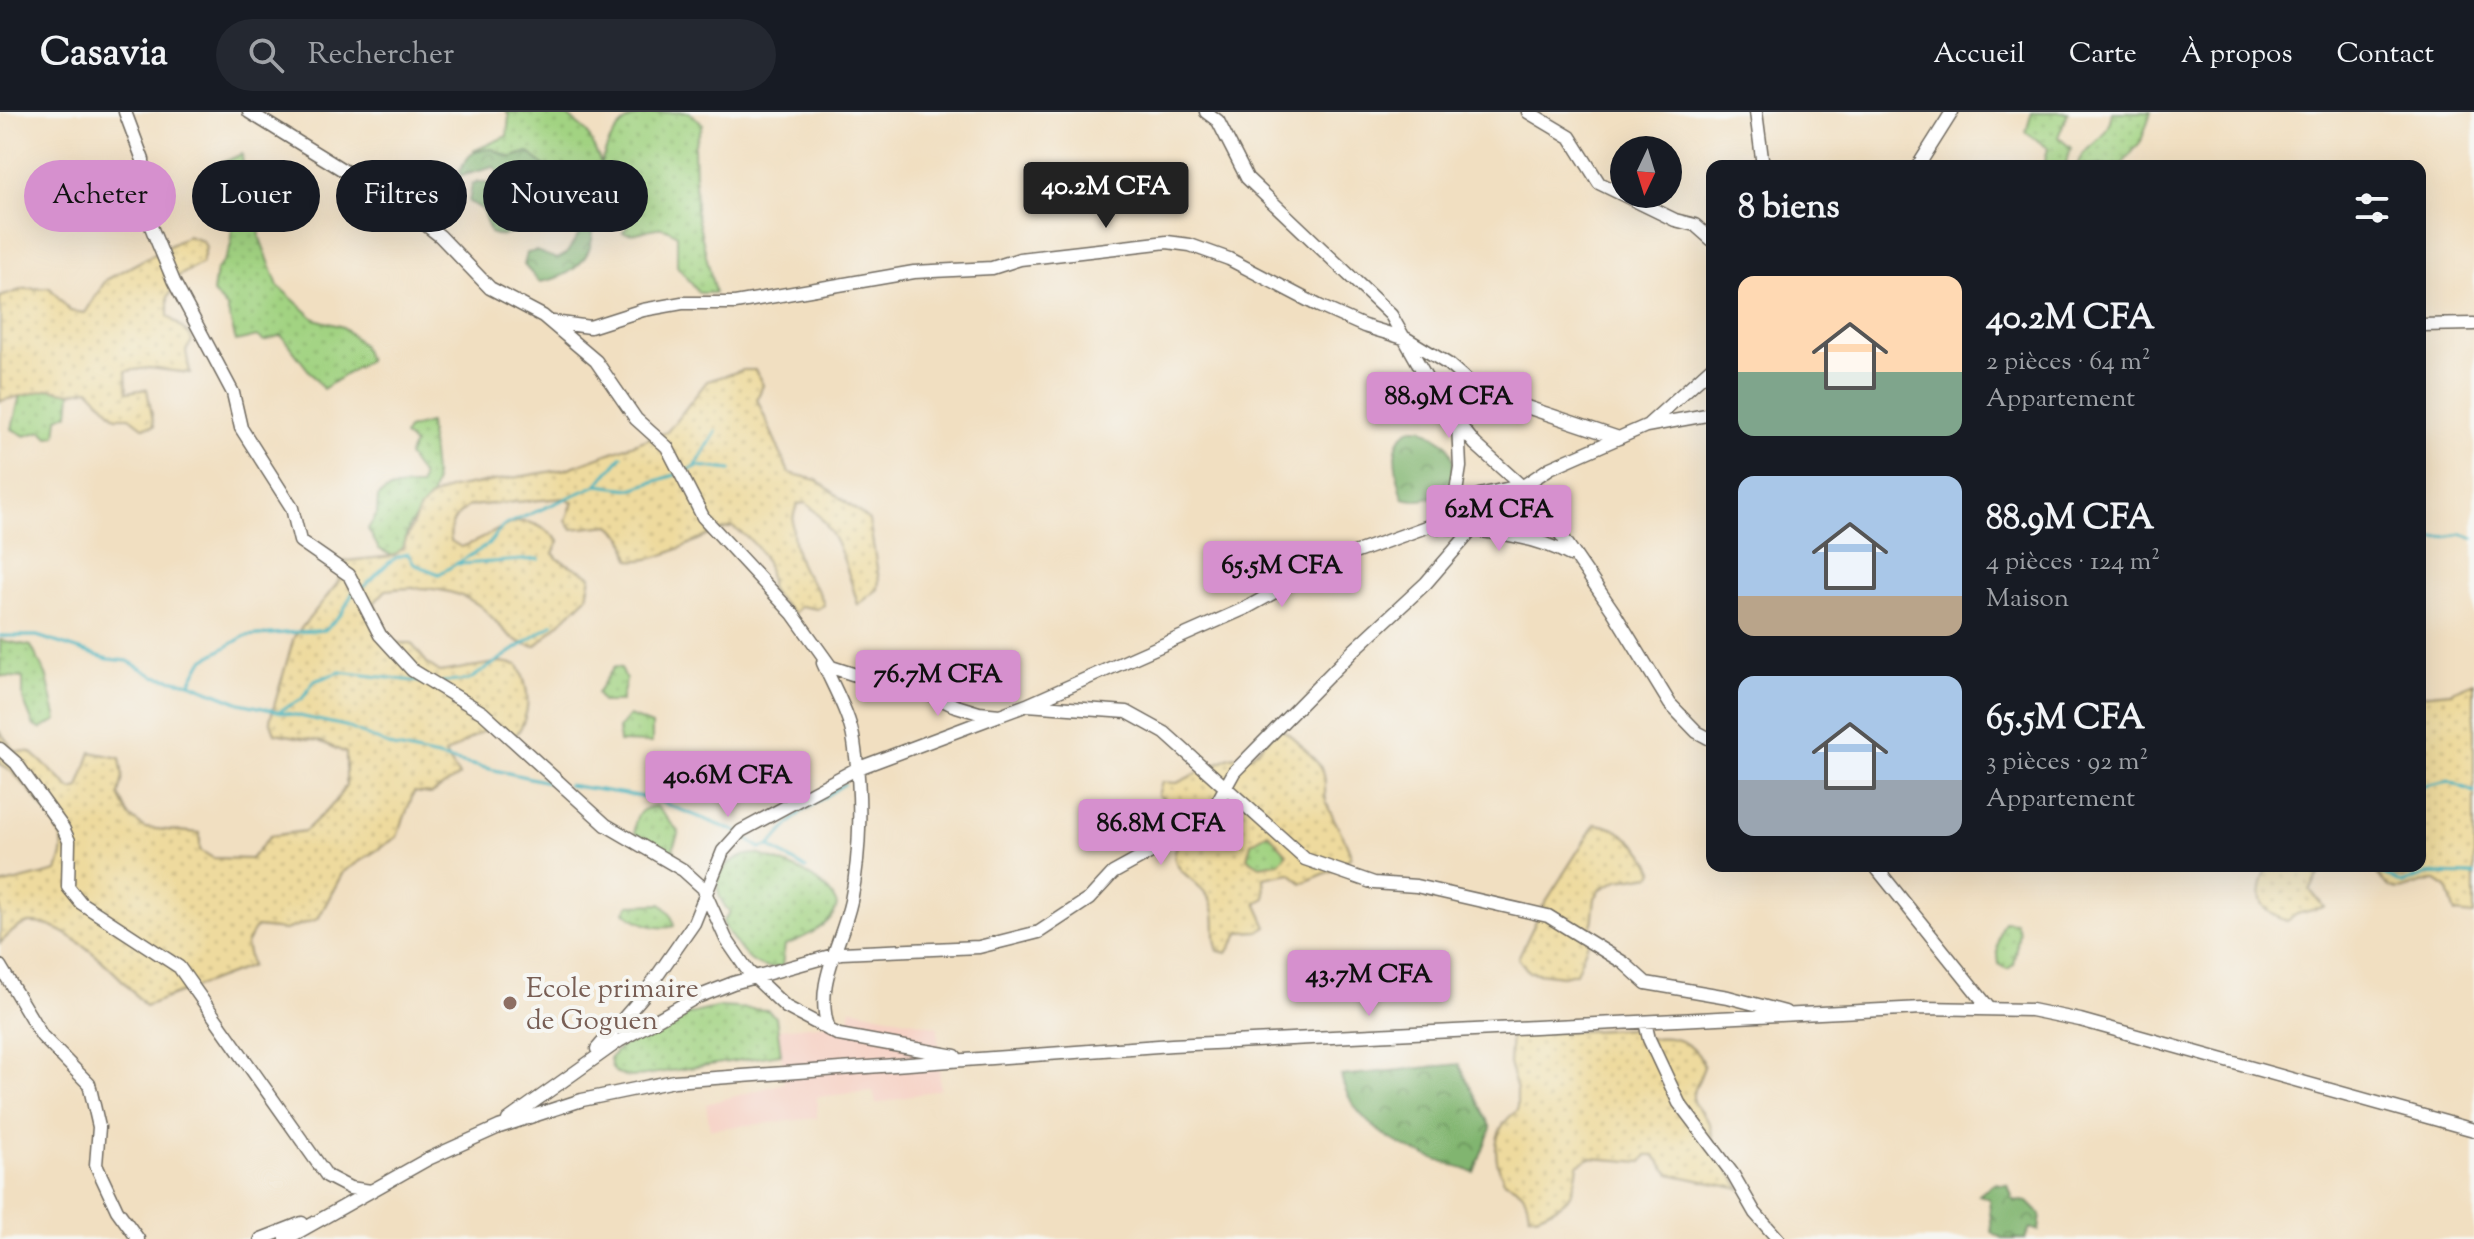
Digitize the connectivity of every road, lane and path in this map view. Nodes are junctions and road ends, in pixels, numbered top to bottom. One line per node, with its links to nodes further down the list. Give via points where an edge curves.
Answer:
1 (125, 112): 32 (street, via 143,160 146,214 154,234 233,393 241,428 292,508 300,541 349,575 380,635 412,670 483,713 606,825 683,870)
2 (249, 112): 10 (street, via 403,207 490,288)
3 (1206, 112): 13 (street, via 1218,121 1247,178 1375,296)
4 (1528, 112): 9 (street, via 1570,137 1599,183)
5 (1756, 112): 7 (street)
6 (1952, 112): 8 (street)
7 (1762, 160)
8 (1922, 160)
9 (1706, 235)
10 (549, 321): 13 (street, via 590,327 682,303 735,303 914,272 992,268 1020,259 1167,242 1229,259 1319,306); 24 (street, via 596,361 636,419 667,447 703,517 793,614)
11 (2474, 324): 12 (street)
12 (2426, 325)
13 (1407, 339): 16 (street); 18 (street, via 1479,391)
14 (1706, 372): 17 (street)
15 (1706, 415): 17 (street)
16 (1458, 423): 19 (street); 20 (street, via 1460,467)
17 (1646, 426): 18 (street)
18 (1619, 438): 19 (street)
19 (1521, 485): 20 (street, via 1479,495); 22 (street, via 1492,507); 23 (street)
20 (1453, 511): 21 (street)
21 (1430, 526): 22 (street); 25 (street, via 1329,562 1246,608)
22 (1473, 531): 23 (street, via 1546,543); 30 (street, via 1234,772)
23 (1576, 558): 27 (street, via 1670,704)
24 (820, 656): 26 (street, via 847,674 898,678 953,705); 29 (street, via 854,740)
25 (1027, 705): 26 (street); 30 (street, via 1127,712 1165,733)
26 (1000, 715): 29 (street)
27 (1706, 737)
28 (0, 749): 44 (street, via 63,828 69,841 67,880 81,903 179,967 327,1176)
29 (856, 769): 32 (street, via 741,831 723,851); 33 (street, via 856,860)
30 (1226, 787): 33 (street, via 1193,829 1113,873 1089,899 1039,932 979,947); 37 (street, via 1312,862 1374,883 1416,886 1548,916 1624,963 1646,983)
31 (1880, 872): 36 (street)
32 (706, 893): 35 (street, via 726,939); 41 (street, via 694,923 643,996)
33 (835, 955): 35 (street); 39 (street, via 821,1009)
34 (0, 966): 46 (street, via 42,1036 89,1084 99,1127 96,1165)
35 (753, 976): 39 (street, via 786,1007); 41 (street, via 695,998)
36 (1989, 1008): 37 (street); 43 (street, via 2031,1010 2131,1032)
37 (1795, 1015): 38 (street)
38 (1645, 1022): 40 (street); 49 (street, via 1679,1103)
39 (829, 1030): 40 (street, via 866,1042)
40 (975, 1059): 42 (street, via 674,1081 582,1100)
41 (577, 1070): 42 (street)
42 (499, 1127): 44 (street)
43 (2474, 1130)
44 (371, 1191): 45 (street)
45 (339, 1209): 47 (street); 48 (street)
46 (138, 1239)
47 (261, 1239)
48 (286, 1239)
49 (1778, 1239)

